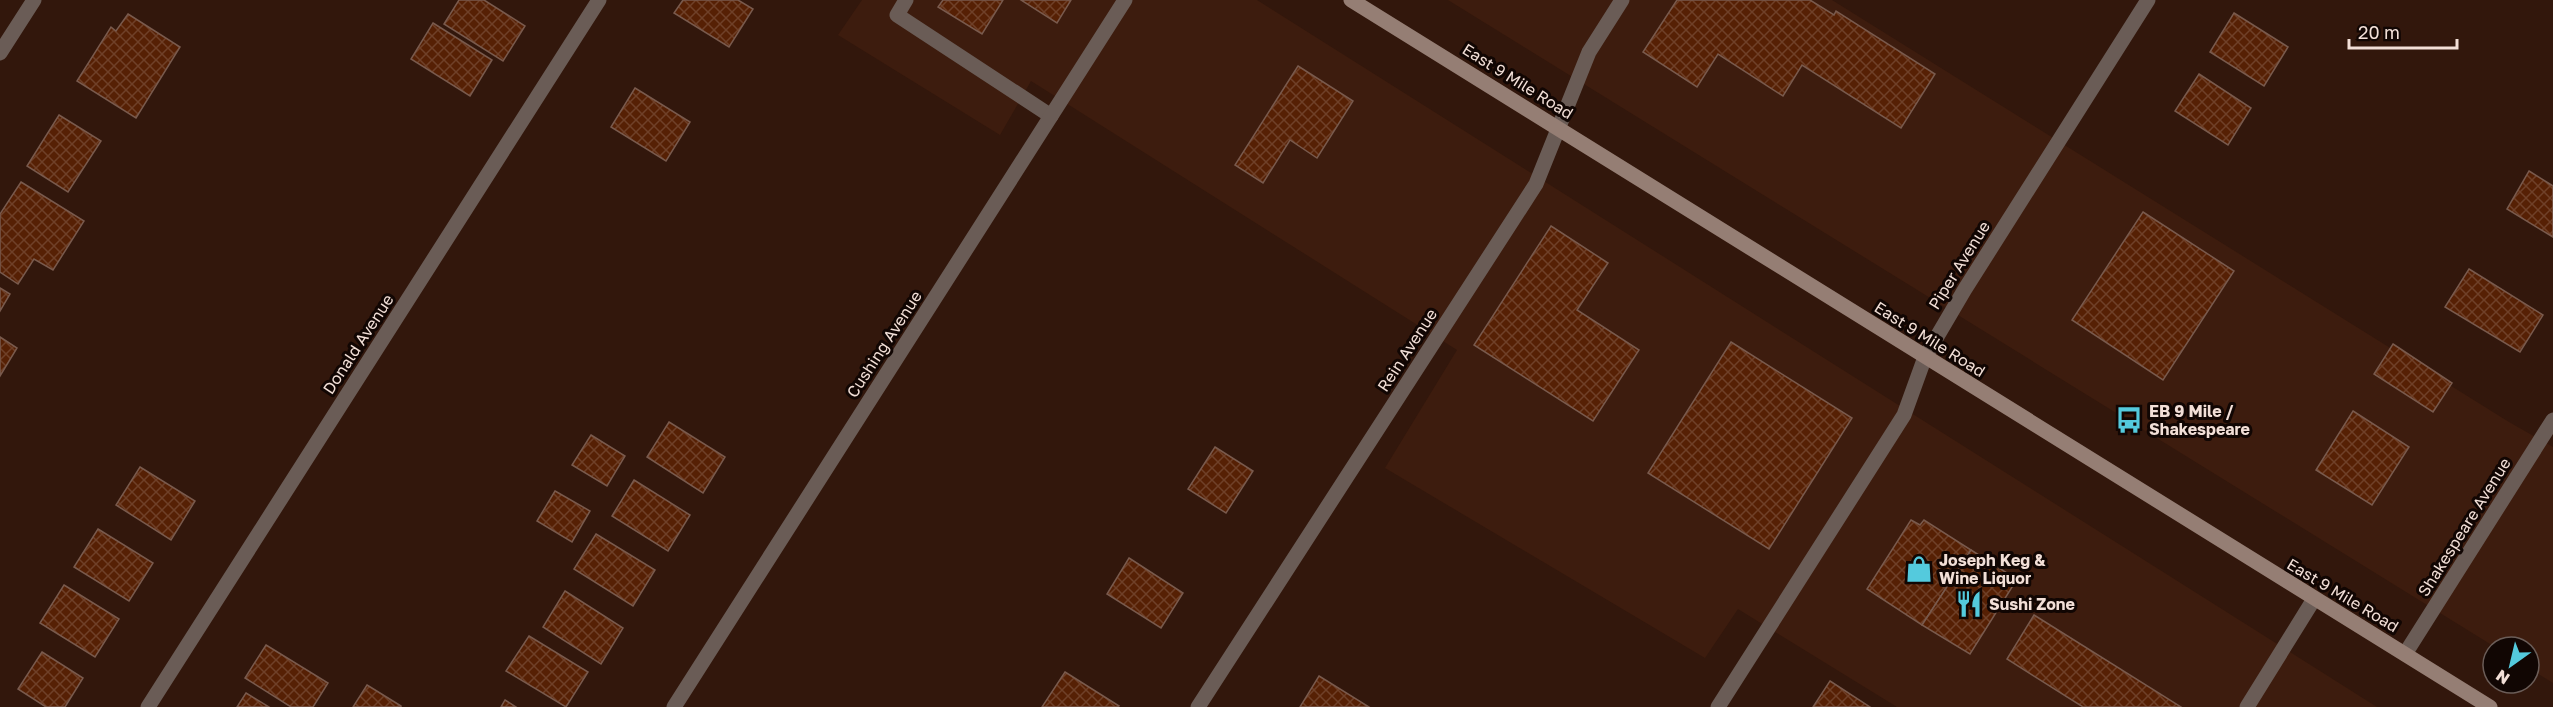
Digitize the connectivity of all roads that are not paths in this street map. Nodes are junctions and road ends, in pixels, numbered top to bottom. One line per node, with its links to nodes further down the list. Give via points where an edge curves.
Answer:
1 (34, 0): 8 (street)
2 (599, 0): 15 (street, Donald Avenue)
3 (906, 0): 9 (street, via 897,15)
4 (1125, 0): 9 (street, Cushing Avenue)
5 (1351, 0): 10 (main road, East 9 Mile Road)
6 (1622, 0): 10 (street, Rein Avenue, via 1589,52)
7 (2148, 0): 11 (street, Piper Avenue)
8 (0, 53)
9 (1051, 116): 16 (street, Cushing Avenue)
10 (1559, 128): 11 (main road, East 9 Mile Road); 17 (street, Rein Avenue, via 1536,184)
11 (1925, 357): 13 (main road, East 9 Mile Road); 18 (street, Piper Avenue, via 1904,415)
12 (2553, 420): 14 (street, Shakespeare Avenue)
13 (2314, 599): 14 (main road, East 9 Mile Road); 19 (street)
14 (2405, 654): 20 (main road, East 9 Mile Road)
15 (148, 707)
16 (674, 707)
17 (1198, 707)
18 (1718, 707)
19 (2247, 707)
20 (2490, 707)

